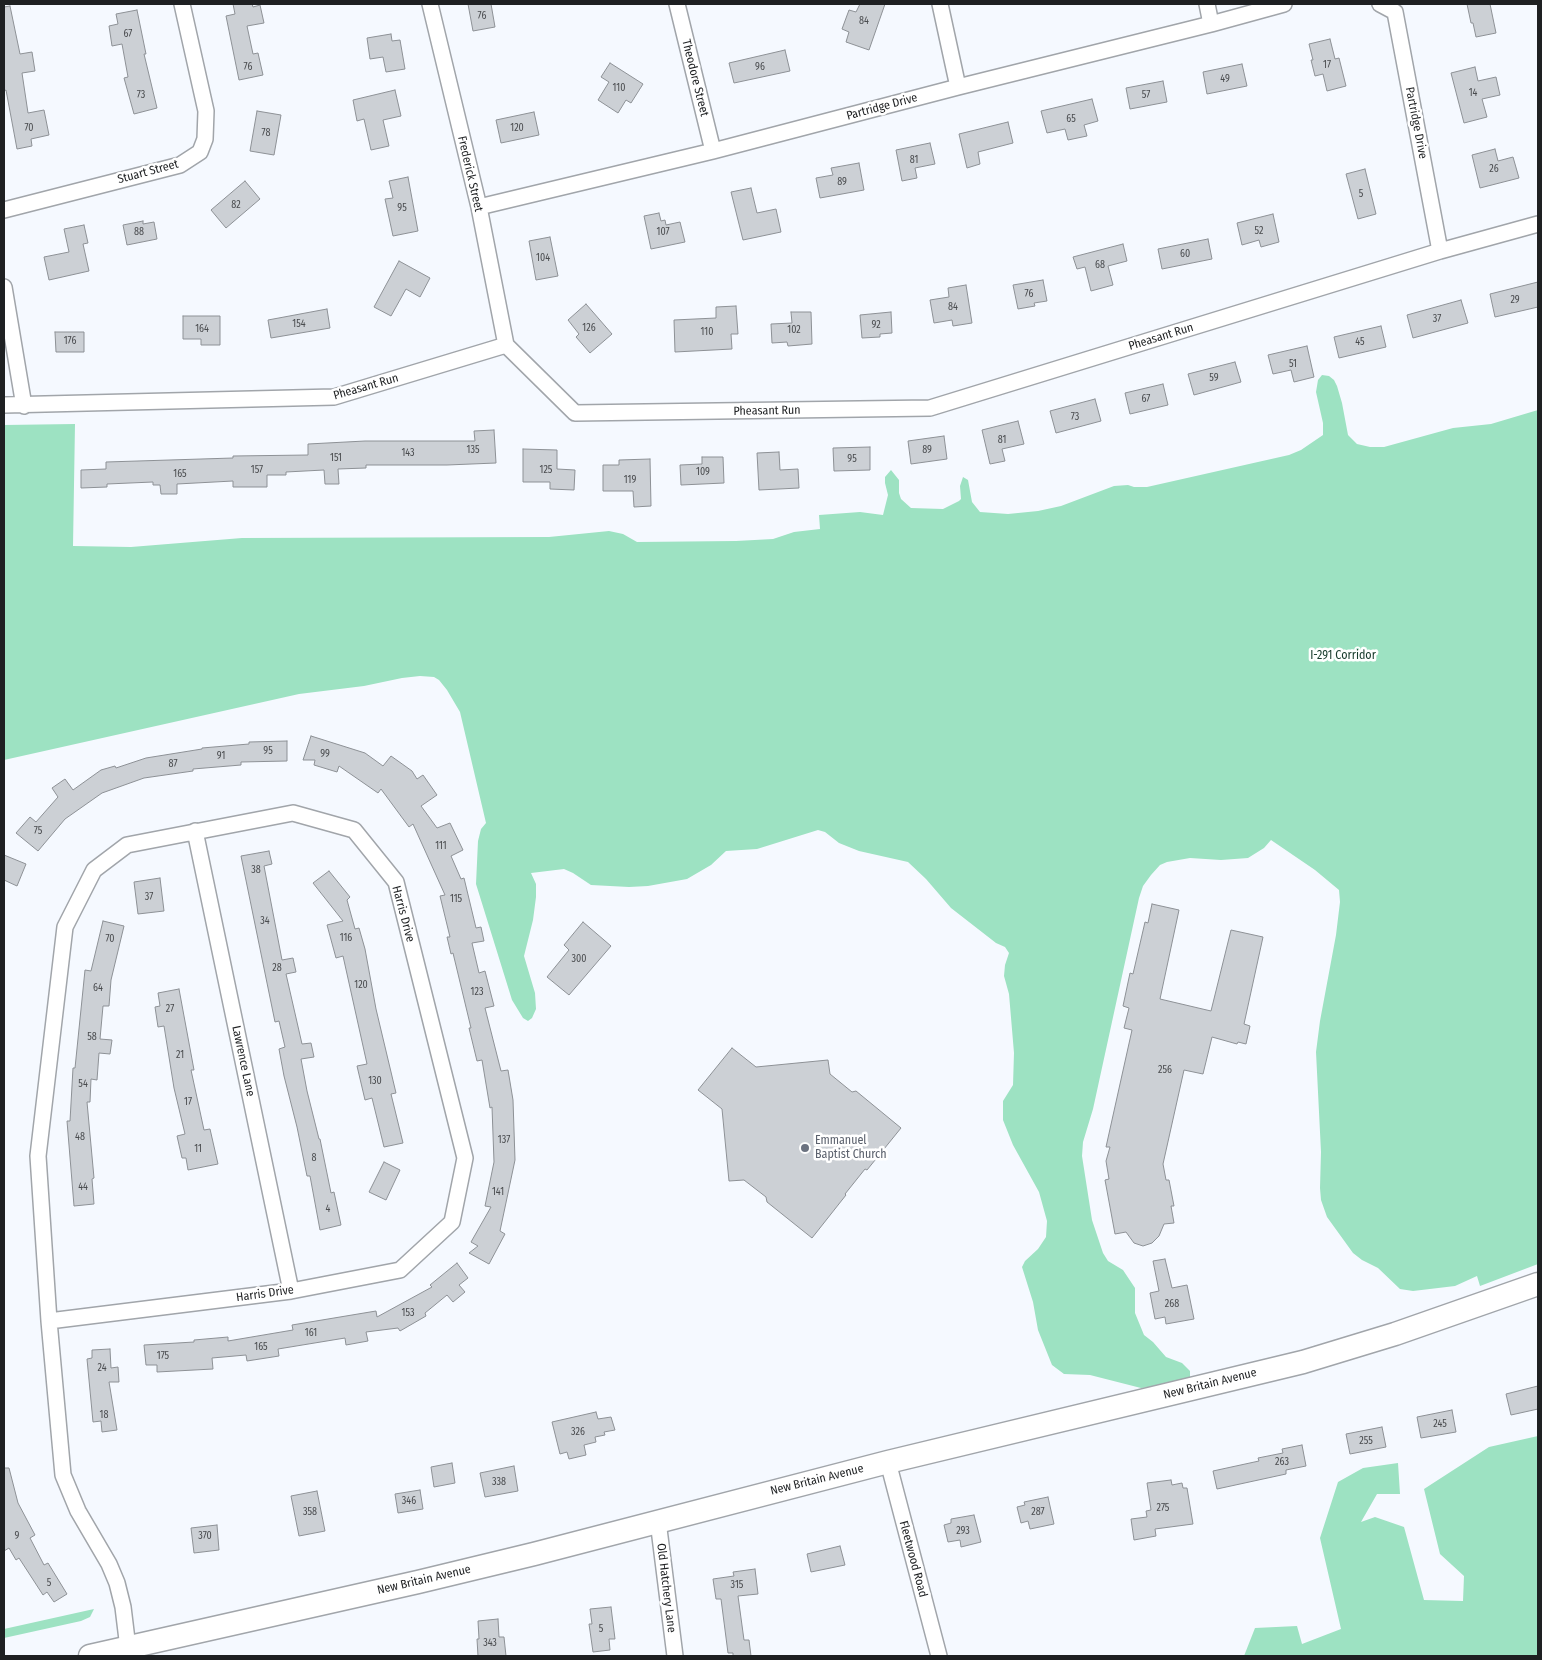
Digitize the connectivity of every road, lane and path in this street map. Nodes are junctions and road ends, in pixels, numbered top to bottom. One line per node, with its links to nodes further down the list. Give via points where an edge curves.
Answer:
1 (182, 4): 12 (street, Stuart Street, via 206,111 205,139 200,152 180,165)
2 (430, 4): 11 (street, Frederick Street)
3 (677, 4): 10 (street, Theodore Street)
4 (940, 4): 9 (street)
5 (1207, 4): 8 (street)
6 (1284, 4): 8 (street, Partridge Drive)
7 (1380, 4): 14 (street, Partridge Drive, via 1395,12)
8 (1211, 24): 9 (street, Partridge Drive)
9 (958, 87): 10 (street, Partridge Drive)
10 (713, 152): 11 (street, Partridge Drive)
11 (479, 208): 16 (street, Frederick Street)
12 (4, 210)
13 (1538, 224): 14 (street, Pheasant Run)
14 (1440, 251): 16 (street, Pheasant Run, via 930,408 575,413)
15 (4, 287): 18 (street)
16 (506, 345): 18 (street, Pheasant Run, via 334,397)
17 (4, 405): 18 (street, Pheasant Run)
18 (24, 406)
19 (195, 831): 21 (street, Lawrence Lane); 21 (street, Harris Drive, via 293,813 354,830 396,882 465,1158 452,1222 400,1270); 22 (street, Harris Drive, via 127,845 94,870 65,926 38,1156)
20 (1538, 1284): 23 (main road, New Britain Avenue, via 1303,1362)
21 (291, 1290): 22 (street, Harris Drive)
22 (49, 1321): 25 (street, Harris Drive, via 63,1475 78,1512 117,1583)
23 (888, 1462): 24 (main road, New Britain Avenue); 28 (street, Fleetwood Road)
24 (658, 1521): 25 (main road, New Britain Avenue); 27 (street, Old Hatchery Lane)
25 (128, 1652): 26 (main road, New Britain Avenue)
26 (90, 1656)
27 (675, 1656)
28 (939, 1656)

